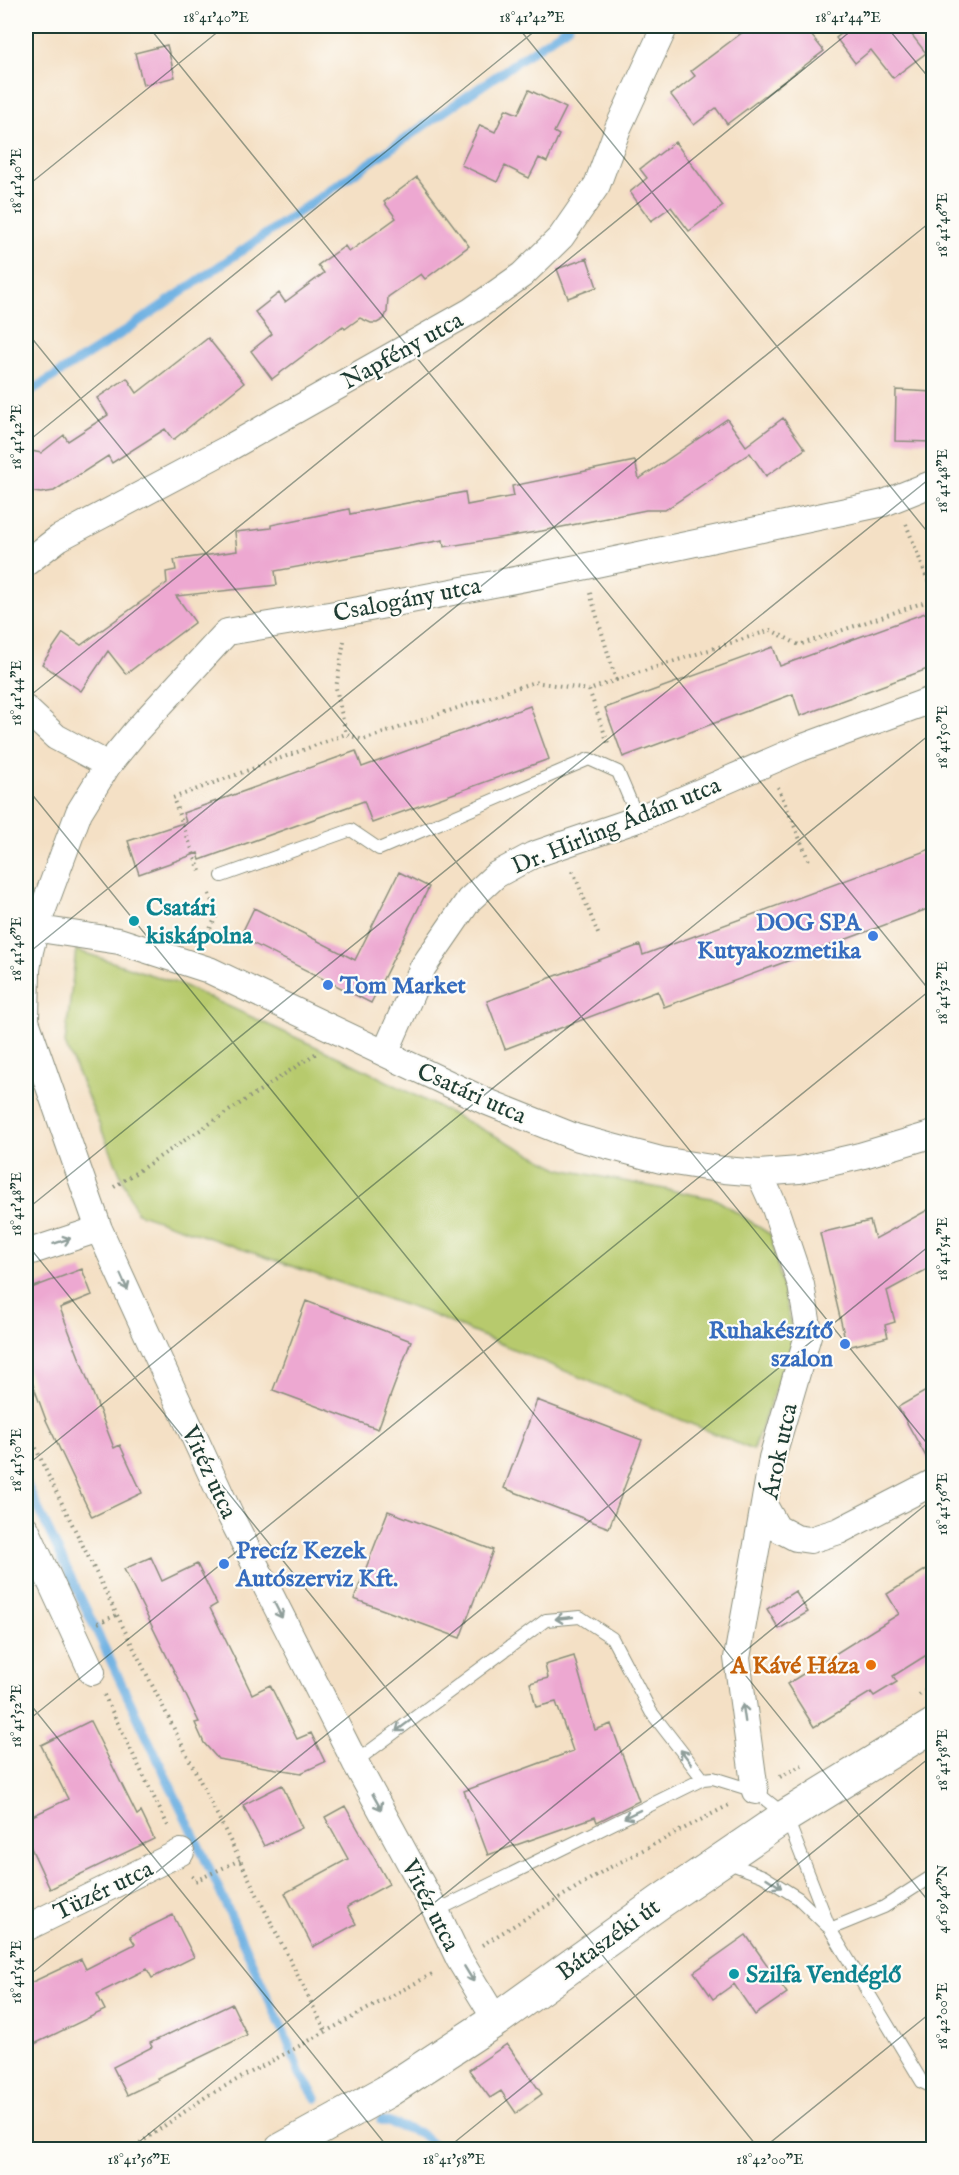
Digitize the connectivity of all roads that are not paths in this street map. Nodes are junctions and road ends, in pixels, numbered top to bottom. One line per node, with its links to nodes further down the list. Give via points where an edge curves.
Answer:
1 (665, 26): 3 (street, Napfény utca, via 618,128 597,185 561,237 522,274 461,317 59,538)
2 (933, 483): 6 (street, Csalogány utca, via 884,503 582,567 227,632)
3 (26, 563)
4 (933, 699): 7 (street, Dr. Hirling Ádám utca, via 801,748)
5 (26, 709): 6 (street, via 56,737)
6 (108, 765): 9 (street, Csalogány utca, via 79,812)
7 (638, 819): 8 (lane, via 618,772 589,759 379,849 351,830); 10 (street, Dr. Hirling Ádám utca, via 533,855 496,875 469,900 423,967)
8 (222, 876)
9 (31, 927): 10 (street, Csatári utca, via 119,941 209,970); 13 (street, Vitéz utca, via 26,1021)
10 (385, 1053): 12 (street, Csatári utca, via 485,1101 576,1137 661,1160)
11 (933, 1134): 12 (street, Csatári utca, via 799,1170)
12 (759, 1173): 16 (street, Árok utca, via 801,1285 809,1332 772,1458)
13 (99, 1229): 14 (street, one-way to 13); 20 (street, Vitéz utca, one-way to 20, via 213,1480)
14 (26, 1253)
15 (933, 1482): 16 (street, Árok utca, via 839,1531 810,1540 777,1528)
16 (764, 1505): 22 (street, one-way to 16, via 736,1658)
17 (26, 1529): 18 (street)
18 (92, 1672)
19 (933, 1725): 23 (main road, Bátaszéki út)
20 (355, 1762): 21 (lane, one-way to 20, via 651,1712 612,1638 580,1617 546,1620); 27 (street, Vitéz utca, one-way to 27)
21 (703, 1779): 22 (lane); 27 (lane, one-way to 27)
22 (756, 1791): 23 (lane)
23 (786, 1816): 25 (main road, Bátaszéki út); 29 (lane)
24 (181, 1852): 28 (street, Tüzér utca)
25 (721, 1860): 29 (lane, one-way to 29, via 763,1876 798,1898); 30 (main road, Bátaszéki út)
26 (933, 1875): 29 (lane, via 884,1907)
27 (436, 1911): 30 (street, Vitéz utca, one-way to 30)
28 (26, 1929)
29 (830, 1929): 31 (lane, via 922,2082)
30 (496, 2020): 32 (main road, Bátaszéki út, via 386,2092)
31 (933, 2088)
32 (281, 2150)

